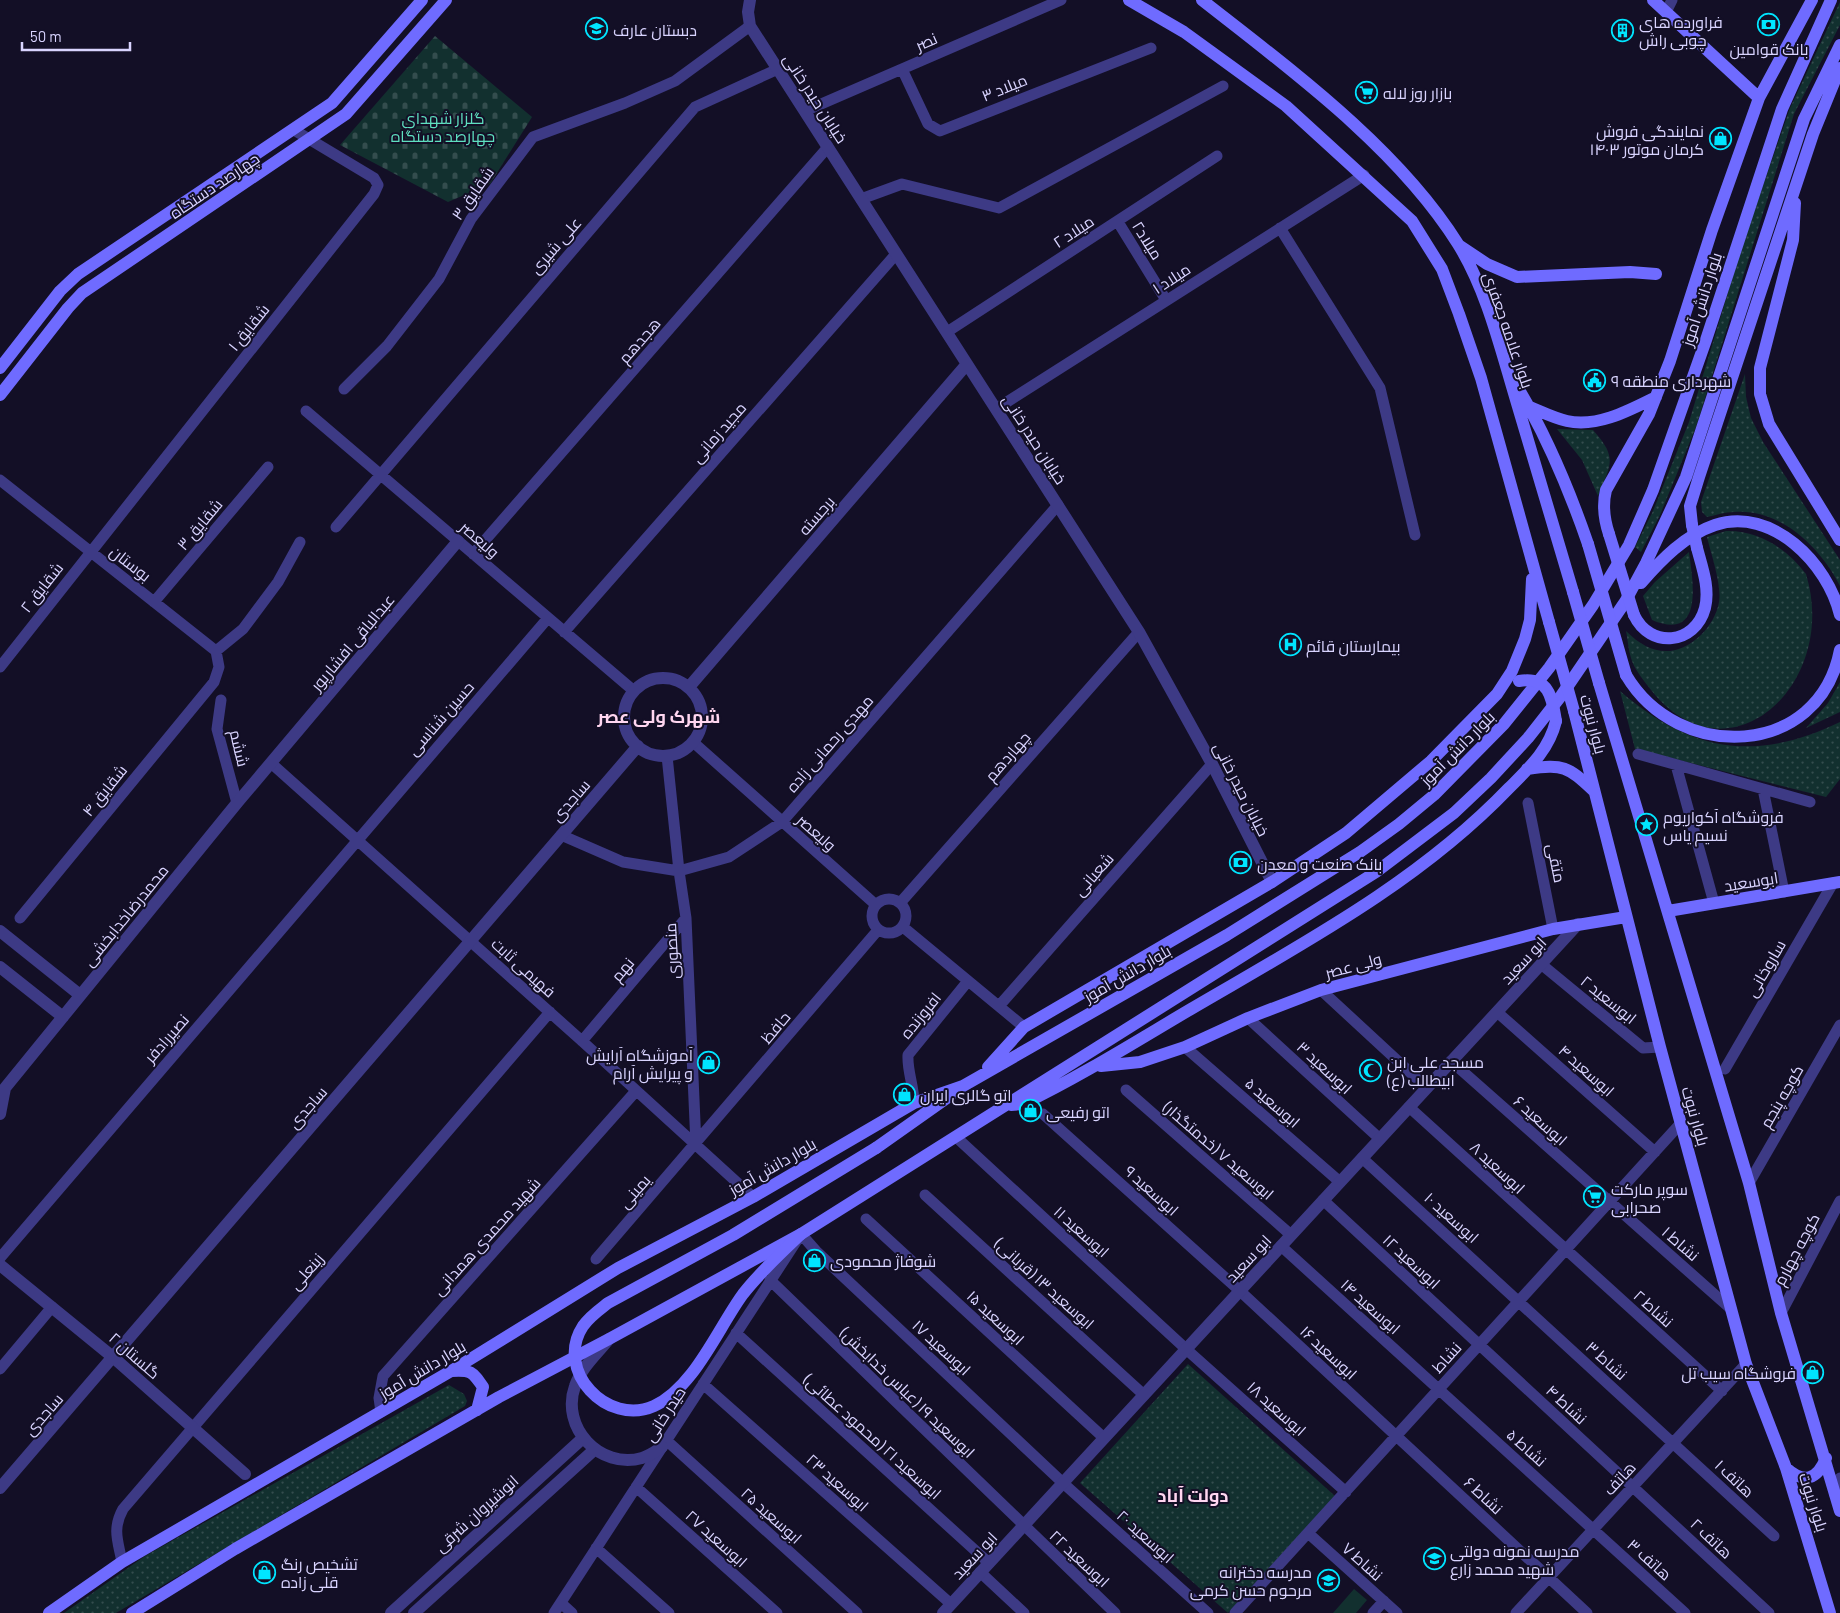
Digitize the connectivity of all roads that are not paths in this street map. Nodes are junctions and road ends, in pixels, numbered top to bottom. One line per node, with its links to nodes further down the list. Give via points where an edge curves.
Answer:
1 (422, 0): 21 (main road, چهارصد دستگاه)
2 (446, 0): 23 (main road, چهارصد دستگاه)
3 (750, 0): 13 (street)
4 (1061, 0): 18 (street, نصر)
5 (1129, 0): 11 (main road)
6 (1202, 0): 33 (main road, بلوار علامه جعفری, via 1304,80 1371,141 1430,204)
7 (1653, 0): 12 (main road)
8 (1672, 0): 12 (street)
9 (1812, 0): 20 (main road)
10 (1831, 0): 124 (main road, بلوار دانش آموز, via 1782,109 1706,340 1649,498 1629,545 1593,605 1549,668 1504,724 1467,763 1399,824 1360,852 1227,935)
11 (1143, 5): 28 (main road, via 1286,106)
12 (1666, 12): 20 (main road)
13 (750, 26): 17 (street, خیابان حیدر خانی); 41 (street, شقایق ۳, via 675,80 625,103 533,137 471,219 439,279 387,346)
14 (1840, 45): 60 (main road, via 1804,119 1686,477 1661,536)
15 (1151, 48): 18 (street, میلاد ۳, via 940,131 928,124)
16 (1840, 68): 29 (main road, via 1812,134)
17 (778, 69): 22 (street, خیابان حیدر خانی); 48 (street, علی شیری, via 695,107)
18 (902, 69): 22 (street, نصر)
19 (1223, 86): 30 (street, via 999,208 902,184)
20 (1759, 98): 43 (main road)
21 (332, 103): 23 (main road, via 335,112); 24 (main road, چهارصد دستگاه)
22 (805, 111): 26 (street, خیابان حیدر خانی)
23 (346, 114): 25 (main road, چهارصد دستگاه)
24 (294, 130): 25 (street); 39 (main road, چهارصد دستگاه, via 78,274 60,291)
25 (310, 140): 42 (main road, چهارصد دستگاه, via 82,293); 56 (street, شقایق ۱, via 374,178 378,185 374,194)
26 (828, 147): 30 (street, خیابان حیدر خانی); 57 (street, هجدهم)
27 (1217, 156): 31 (street, میلاد ۲)
28 (1364, 175): 32 (street, میلاد ۱); 58 (main road, via 1412,221 1442,269 1481,378)
29 (1796, 186): 43 (main road, bridge, via 1692,499 1690,514 1707,593 1705,609 1698,622 1683,635 1667,639 1652,636 1638,624 1604,520 1603,502 1606,490); 53 (main road, via 1793,240 1760,368 1760,394 1768,424)
30 (861, 199): 34 (street, خیابان حیدر خانی)
31 (1118, 222): 36 (street, میلاد۲); 37 (street, میلاد ۲)
32 (1280, 228): 36 (street, میلاد ۱); 52 (street, via 1380,388)
33 (1458, 245): 35 (main road, via 1487,264 1517,277 1630,272); 40 (main road, بلوار علامه جعفری, via 1483,296)
34 (896, 254): 37 (street, خیابان حیدر خانی); 63 (street, مجید زمانی)
35 (1656, 274)
36 (1166, 300): 45 (street, میلاد ۱)
37 (947, 332): 38 (street, خیابان حیدر خانی)
38 (967, 364): 45 (street, خیابان حیدر خانی); 69 (street, برجسته)
39 (0, 368)
40 (1507, 368): 44 (main road); 68 (main road, بلوار علامه جعفری, bridge)
41 (344, 390)
42 (0, 395)
43 (1656, 397): 44 (main road, via 1627,412 1595,421 1568,421)
44 (1530, 407): 65 (main road, bridge, via 1569,488 1626,675 1645,701 1674,722 1715,737 1744,738 1767,733 1788,724 1806,710 1827,686)
45 (996, 409): 50 (street, خیابان حیدر خانی)
46 (306, 411): 48 (street, ولیعصر)
47 (268, 467): 59 (street, شقایق ۳)
48 (380, 474): 51 (street, علی شیری); 54 (street, ولیعصر)
49 (0, 480): 56 (street, بوستان)
50 (1058, 505): 64 (street, خیابان حیدر خانی); 86 (street, مهدی رحمانی زاده)
51 (336, 527)
52 (1415, 535)
53 (1840, 540)
54 (458, 541): 57 (street, ولیعصر); 77 (street, عبدالباقی افشارپور)
55 (300, 542): 66 (street, via 278,582 243,630)
56 (90, 551): 59 (street, بوستان); 67 (street, شقایق ۲)
57 (473, 554): 62 (street, ولیعصر)
58 (1532, 568): 71 (main road, via 1532,604 1525,639 1512,671); 82 (main road, بلوار نبوت, bridge)
59 (154, 602): 66 (street, بوستان)
60 (1625, 602): 61 (main road, via 1683,543 1715,525 1746,521 1773,531 1811,559 1826,580); 130 (main road, via 1528,738 1454,813 1376,872)
61 (1840, 615)
62 (548, 618): 63 (street, ولیعصر); 88 (street, حسین شناسی)
63 (564, 632): 70 (street, ولیعصر)
64 (1139, 632): 78 (street, خیابان حیدر خانی); 93 (street, چهاردهم)
65 (1840, 650)
66 (216, 651): 98 (street, شقایق ۴, via 219,667 214,682)
67 (0, 667)
68 (1599, 683): 96 (main road, بلوار نبوت)
69 (689, 687): 70 (street, via 678,680 666,678 654,679); 73 (street, via 702,708 699,732)
70 (634, 691): 74 (street, via 624,714 625,726)
71 (1497, 694): 80 (main road, bridge, via 1519,681 1532,679 1544,685 1552,698 1556,721 1548,743); 90 (main road, via 1450,745 1396,793 1346,833)
72 (222, 700): 84 (street, ششم, via 217,729)
73 (693, 742): 76 (street, via 677,754); 86 (street, ولیعصر)
74 (638, 746): 76 (street, via 652,754); 87 (street, ساجدی)
75 (1638, 754): 79 (street)
76 (667, 756): 89 (street, منصوری)
77 (272, 764): 84 (street, محمدرضاخدابخشی); 88 (street, فهیمی ثابت)
78 (1212, 764): 90 (street, خیابان حیدر خانی); 111 (street, شعبانی)
79 (1676, 765): 81 (street); 94 (street)
80 (1528, 769): 82 (main road, via 1564,768 1574,772); 122 (main road, via 1464,832 1404,879 1323,932)
81 (1763, 789): 83 (street); 92 (street)
82 (1594, 792): 97 (main road, بلوار نبوت)
83 (1810, 802)
84 (238, 803): 110 (street, محمدرضاخدابخشی)
85 (1528, 803): 102 (street, متقی)
86 (782, 822): 89 (street, مهدی رحمانی زاده, via 729,857); 95 (street, ولیعصر)
87 (562, 835): 89 (street, مهدی رحمانی زاده, via 622,862); 105 (street, ساجدی)
88 (358, 840): 105 (street, فهیمی ثابت); 152 (street, نصیررادفر)
89 (679, 871): 99 (street, منصوری)
90 (1272, 882): 117 (main road)
91 (1836, 883): 92 (main road, ابوسعید); 123 (street, ساروخانی)
92 (1784, 892): 94 (main road, ابوسعید)
93 (900, 903): 95 (street, via 888,899); 101 (street, via 906,914)
94 (1714, 904): 96 (main road, ابوسعید)
95 (876, 905): 103 (street, via 872,918)
96 (1668, 911): 141 (main road, بلوار نبوت)
97 (1626, 917): 100 (main road, ولی عصر); 120 (main road, بلوار نبوت)
98 (20, 918)
99 (686, 918): 118 (street, نهم); 137 (street, منصوری)
100 (1578, 924): 102 (main road, ولی عصر); 106 (street, ابو سعید)
101 (903, 927): 103 (street, via 891,933); 108 (street)
102 (1553, 929): 109 (main road, ولی عصر)
103 (878, 930): 137 (street, حافظ)
104 (0, 931): 110 (street)
105 (471, 940): 112 (street, فهیمی ثابت); 165 (street, ساجدی)
106 (1541, 964): 113 (street, ابو سعید); 120 (street, ابوسعید ۲, via 1643,1048)
107 (0, 967): 114 (street)
108 (968, 981): 111 (street); 129 (street, افروزنده, via 908,1055)
109 (1321, 990): 115 (main road, ولی عصر); 126 (street)
110 (80, 996): 114 (street, محمدرضاخدابخشی)
111 (998, 1006): 117 (street)
112 (550, 1012): 118 (street, فهیمی ثابت); 175 (street, زینعلی)
113 (1497, 1012): 121 (street, ابو سعید); 138 (street, ابوسعید ۴)
114 (63, 1017): 132 (street, محمدرضاخدابخشی, via 5,1088)
115 (1248, 1018): 119 (main road, ولی عصر); 136 (street, ابوسعید ۳)
116 (1840, 1025): 141 (street, کوچه پنجم)
117 (1024, 1028): 124 (main road)
118 (582, 1041): 128 (street, فهیمی ثابت)
119 (1185, 1047): 122 (main road, ولی عصر, via 1140,1062); 140 (street, ابوسعید ۵)
120 (1660, 1047): 134 (main road, بلوار نبوت)
121 (1451, 1061): 126 (street, ابو سعید); 145 (street, ابوسعید ۶)
122 (1096, 1067): 130 (main road, via 1023,1104)
123 (1725, 1069)
124 (979, 1076): 125 (main road, بلوار دانش آموز)
125 (963, 1086): 129 (main road, بلوار دانش آموز); 148 (main road, bridge, via 876,1148 733,1235 634,1288 592,1315 582,1327 575,1348 576,1368 585,1385 605,1403 624,1409 654,1406 666,1398 697,1364 743,1293)
126 (1427, 1088): 131 (street, ابو سعید)
127 (1126, 1090): 149 (street, ابوسعید ۷ (خدمتگذار))
128 (636, 1091): 137 (street, فهیمی ثابت); 174 (street, شهید محمدی همدانی, via 383,1376 379,1398)
129 (914, 1103): 143 (main road, بلوار دانش آموز)
130 (1004, 1106): 135 (main road)
131 (1409, 1107): 136 (street, ابو سعید); 151 (street, ابوسعید ۸)
132 (0, 1114)
133 (1043, 1114): 156 (street, ابوسعید ۹)
134 (1681, 1123): 138 (street, نشاط); 159 (main road, بلوار نبوت)
135 (956, 1137): 148 (main road); 164 (street, ابوسعید ۱۱)
136 (1380, 1139): 139 (street, ابو سعید)
137 (696, 1145): 143 (street, فهیمی ثابت); 153 (street, یمینی)
138 (1655, 1152): 145 (street, نشاط)
139 (1362, 1158): 140 (street, ابو سعید); 157 (street, ابوسعید ۱۰)
140 (1340, 1182): 144 (street, ابو سعید)
141 (1749, 1183): 160 (main road, بلوار نبوت)
142 (925, 1195): 172 (street, ابوسعید ۱۳ (قربانی))
143 (753, 1197): 168 (main road, بلوار دانش آموز, via 618,1268)
144 (1324, 1200): 149 (street, ابو سعید); 163 (street, ابوسعید ۱۲)
145 (1609, 1202): 151 (street, نشاط); 159 (street, نشاط ۱)
146 (1839, 1204): 160 (street, کوچه چهارم)
147 (866, 1219): 178 (street, ابوسعید ۱۵)
148 (801, 1234): 155 (street, حیدر خانی); 162 (main road); 186 (street, ابوسعید ۱۷)
149 (1291, 1235): 150 (street, ابو سعید)
150 (1281, 1246): 156 (street, ابو سعید); 170 (street, ابوسعید ۱۴)
151 (1565, 1250): 157 (street, نشاط); 171 (street, نشاط ۲)
152 (0, 1258)
153 (596, 1259)
154 (0, 1265): 158 (street, گلستان ۲)
155 (770, 1280): 161 (street, حیدر خانی); 193 (street, ابوسعید ۱۹ (عباس خدابخش))
156 (1240, 1291): 164 (street, ابو سعید); 176 (street, ابوسعید ۱۶)
157 (1519, 1301): 163 (street, نشاط); 179 (street, نشاط ۳)
158 (52, 1307): 165 (street, گلستان ۲); 167 (street)
159 (1731, 1309): 166 (main road, بلوار نبوت)
160 (1781, 1313): 182 (main road, بلوار نبوت)
161 (736, 1333): 169 (street, حیدر خانی); 199 (street, ابوسعید ۲۱ (محمود عطائی))
162 (609, 1339): 173 (main road); 177 (street, via 584,1368 575,1387 572,1404)
163 (1479, 1345): 170 (street, نشاط); 188 (street, نشاط ۴)
164 (1186, 1349): 172 (street, ابو سعید); 190 (street, ابوسعید ۱۸)
165 (114, 1358): 175 (street, گلستان ۲); 189 (street, ساجدی)
166 (1746, 1364): 171 (street, هاتف); 183 (main road, بلوار نبوت)
167 (0, 1369)
168 (451, 1371): 173 (main road, via 469,1370 483,1386); 174 (main road, بلوار دانش آموز)
169 (703, 1384): 180 (street, حیدر خانی); 203 (street, ابوسعید ۲۳)
170 (1439, 1389): 176 (street, نشاط); 194 (street, نشاط ۵)
171 (1722, 1391): 179 (street, هاتف)
172 (1144, 1395): 178 (street, ابو سعید)
173 (477, 1410): 205 (main road, via 235,1549)
174 (382, 1412): 198 (main road, بلوار دانش آموز)
175 (192, 1427): 184 (street, گلستان ۲); 198 (street, زینعلی, via 123,1509 116,1532)
176 (1396, 1436): 190 (street, نشاط); 200 (street, نشاط ۶)
177 (583, 1438): 181 (street); 206 (street, انوشیروان شرقی)
178 (1104, 1438): 186 (street, ابو سعید)
179 (1674, 1443): 188 (street, هاتف); 196 (street, هاتف ۱)
180 (664, 1444): 181 (street, via 644,1458 632,1460 618,1459); 187 (street, حیدر خانی); 211 (street, ابوسعید ۲۵)
181 (594, 1450): 207 (street, انوشیروان شرقی)
182 (1826, 1458): 183 (main road, via 1821,1471 1810,1478 1796,1477); 191 (main road, بلوار نبوت)
183 (1786, 1468): 222 (main road, بلوار نبوت)
184 (246, 1474)
185 (1840, 1478): 191 (street)
186 (1063, 1483): 193 (street, ابو سعید); 214 (street, ابوسعید ۲۰)
187 (636, 1487): 197 (street, حیدر خانی); 210 (street, ابوسعید ۲۷)
188 (1633, 1487): 194 (street, هاتف); 221 (street, هاتف ۲)
189 (0, 1488)
190 (1346, 1492): 195 (street, نشاط)
191 (1835, 1495): 192 (main road, بلوار نبوت)
192 (1840, 1511)
193 (1023, 1526): 199 (street, ابو سعید); 213 (street, ابوسعید ۲۲)
194 (1593, 1530): 200 (street, هاتف); 220 (street, هاتف ۳)
195 (1308, 1533): 201 (street, نشاط ۷); 215 (street, نشاط)
196 (1774, 1536)
197 (596, 1548): 202 (street, حیدر خانی); 209 (street)
198 (122, 1562): 204 (main road, بلوار دانش آموز)
199 (985, 1567): 203 (street, ابو سعید); 212 (street, ابوسعید ۲۱ (محمود عطائی))
200 (1549, 1578): 218 (street, هاتف); 219 (street, نشاط ۶)
201 (1384, 1601): 216 (street); 217 (street, نشاط ۷)
202 (558, 1608): 208 (street)
203 (947, 1608)
204 (49, 1613)
205 (132, 1613)
206 (391, 1613)
207 (414, 1613)
208 (572, 1613)
209 (669, 1613)
210 (777, 1613)
211 (857, 1613)
212 (1024, 1613)
213 (1114, 1613)
214 (1208, 1613)
215 (1235, 1613)
216 (1373, 1613)
217 (1397, 1613)
218 (1516, 1613)
219 (1587, 1613)
220 (1685, 1613)
221 (1769, 1613)
222 (1830, 1613)

